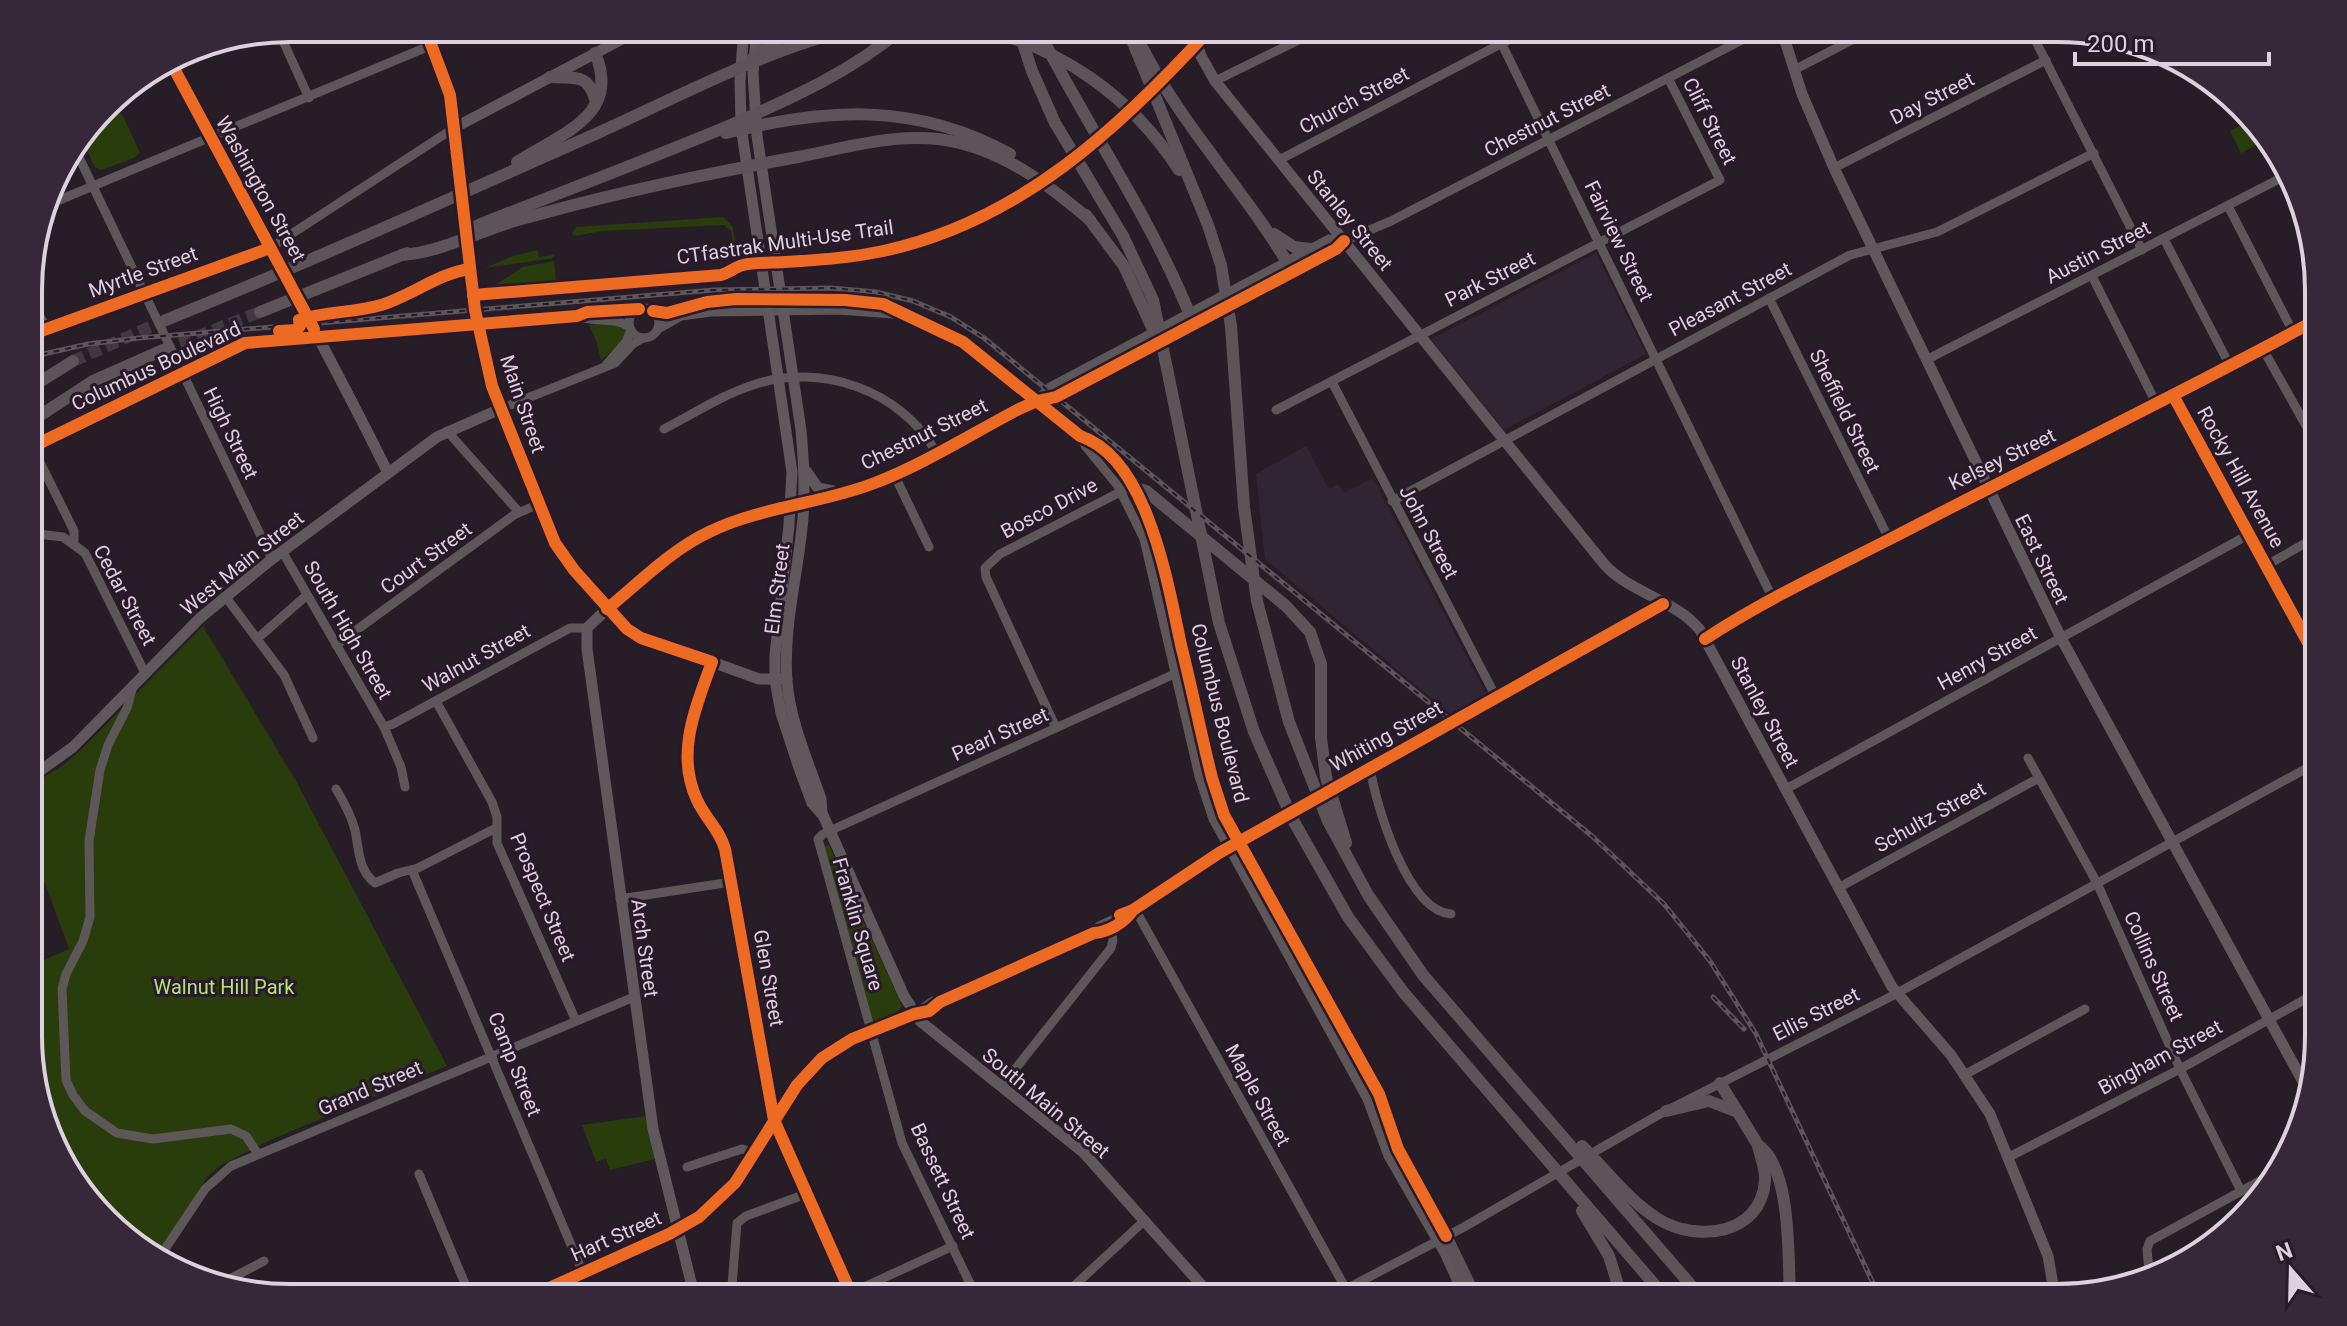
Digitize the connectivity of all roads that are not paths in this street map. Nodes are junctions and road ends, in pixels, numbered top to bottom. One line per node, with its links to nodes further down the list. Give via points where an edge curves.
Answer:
1 (284, 42): 30 (street)
2 (431, 42): 21 (main road, Main Street)
3 (616, 42): 22 (main road)
4 (742, 42): 39 (main road, via 744,142)
5 (755, 42): 39 (main road)
6 (775, 42): 26 (highway)
7 (809, 42): 26 (highway)
8 (885, 42): 35 (highway, via 828,80)
9 (1018, 42): 46 (highway, via 1068,63 1110,91 1168,153)
10 (1023, 42): 90 (highway, via 1055,123 1145,280)
11 (1045, 42): 68 (highway, via 1145,218)
12 (1136, 42): 46 (highway)
13 (1138, 42): 49 (highway, via 1171,97)
14 (1196, 42): 29 (main road, Stanley Street)
15 (1294, 42): 29 (street)
16 (1738, 42): 28 (street, Chestnut Street)
17 (1785, 42): 24 (main road, East Street)
18 (1848, 42): 24 (street)
19 (2036, 42): 23 (street)
20 (1501, 43): 34 (street, Fairview Street); 38 (street, Church Street)
21 (432, 45): 30 (street); 32 (main road, Main Street, via 448,86)
22 (595, 53): 27 (main road); 31 (highway, via 603,84)
23 (2046, 60): 36 (street); 40 (street, Day Street)
24 (1794, 70): 40 (main road, East Street)
25 (175, 71): 33 (main road, Washington Street)
26 (733, 71): 41 (highway)
27 (550, 77): 31 (highway, via 586,81); 32 (main road)
28 (1668, 78): 34 (street, Chestnut Street); 42 (street, Cliff Street)
29 (1215, 81): 38 (main road, Stanley Street)
30 (309, 98): 33 (street)
31 (596, 102): 41 (highway, via 584,120)
32 (454, 128): 54 (street, Myrtle Street); 72 (main road, Main Street)
33 (210, 139): 44 (street); 54 (main road, Washington Street)
34 (1549, 140): 51 (street, Chestnut Street); 52 (street, Fairview Street)
35 (692, 141): 48 (highway, via 821,115 921,119 965,132 1015,157 1049,180); 57 (highway)
36 (2094, 153): 53 (street, Pleasant Street, via 1937,232); 56 (street)
37 (80, 159): 44 (street, High Street)
38 (1279, 160): 51 (main road, Stanley Street)
39 (754, 165): 48 (highway, via 888,140 944,139 1017,165); 57 (highway, via 526,218 430,251); 106 (main road, Elm Street, via 773,244); 116 (main road, Elm Street, via 759,246 792,472)
40 (1834, 168): 53 (main road, East Street)
41 (493, 180): 71 (highway)
42 (1720, 180): 52 (street, Park Street)
43 (2278, 180): 47 (street, Austin Street)
44 (93, 187): 45 (street); 60 (street, High Street)
45 (59, 200)
46 (1198, 200): 165 (highway, via 1229,310 1244,507 1262,627 1298,749)
47 (2228, 206): 50 (street, Austin Street); 79 (street)
48 (1090, 220): 90 (highway, via 1129,276)
49 (1268, 229): 55 (highway, via 1290,245); 58 (highway)
50 (2164, 239): 56 (street, Austin Street); 89 (street)
51 (1344, 241): 55 (street, Chestnut Street, via 1329,239); 58 (street, Chestnut Street); 80 (main road, Stanley Street)
52 (1600, 243): 80 (street, Park Street); 85 (street, Fairview Street)
53 (1872, 247): 61 (street, Pleasant Street); 86 (main road, East Street)
54 (270, 248): 60 (street, Myrtle Street); 81 (main road, Washington Street)
55 (1310, 249): 58 (street, Chestnut Street)
56 (2142, 250): 59 (street, Austin Street)
57 (402, 255): 66 (highway)
58 (1290, 266): 68 (street, Chestnut Street); 75 (street, Chestnut Street)
59 (2092, 276): 86 (street, Austin Street); 96 (street)
60 (144, 293): 74 (street, Myrtle Street); 91 (street, High Street)
61 (1769, 298): 85 (street, Pleasant Street); 120 (street, Sheffield Street)
62 (745, 299): 64 (street, Columbus Boulevard); 65 (street); 67 (street, Columbus Boulevard, via 865,302)
63 (639, 309): 64 (street); 69 (street, Columbus Boulevard); 76 (street, via 630,317)
64 (653, 311): 77 (street)
65 (750, 311): 67 (street, Columbus Boulevard); 77 (street, Columbus Boulevard, via 692,313)
66 (260, 312)
67 (907, 315): 95 (street, Columbus Boulevard, via 963,342)
68 (1184, 315): 75 (highway); 95 (street, Chestnut Street, via 1046,389)
69 (577, 316): 72 (street, Columbus Boulevard); 76 (street, Columbus Boulevard, via 619,321)
70 (42, 320): 74 (street)
71 (166, 320)
72 (477, 324): 81 (street, Columbus Boulevard); 97 (main road, Main Street)
73 (2304, 326): 79 (street, Kelsey Street)
74 (47, 328): 78 (street, Myrtle Street)
75 (1188, 328): 95 (street, Chestnut Street, via 1056,397)
76 (630, 329): 82 (street); 88 (street)
77 (658, 329): 82 (street)
78 (42, 330)
79 (2293, 332): 83 (street, Kelsey Street)
80 (1419, 335): 93 (street, Park Street); 103 (main road, Stanley Street)
81 (317, 336): 91 (street, Columbus Boulevard, via 245,343); 108 (main road, Washington Street)
82 (643, 338): 88 (street, via 618,362)
83 (2263, 349): 89 (street, Kelsey Street); 100 (street)
84 (163, 350): 99 (highway, via 93,381)
85 (1655, 358): 103 (street, Pleasant Street); 129 (street, Fairview Street)
86 (1926, 360): 110 (main road, East Street)
87 (73, 361): 92 (highway)
88 (606, 365): 97 (street)
89 (2230, 366): 94 (street, Kelsey Street)
90 (1168, 371): 202 (highway, via 1220,627 1254,732 1293,820 1379,962)
91 (182, 373): 104 (street, Columbus Boulevard); 125 (street, High Street)
92 (42, 380)
93 (1332, 382): 98 (street, Park Street); 113 (street, John Street)
94 (2174, 397): 96 (street, Kelsey Street); 119 (street, Rocky Hill Avenue)
95 (1037, 401): 105 (street, Chestnut Street); 111 (street, Columbus Boulevard, via 1101,448)
96 (2157, 405): 110 (street, Kelsey Street)
97 (500, 409): 102 (main road, West Main Street); 115 (main road, Main Street)
98 (1276, 410)
99 (42, 414)
100 (2304, 422)
101 (664, 429): 105 (street, via 752,385 817,378 857,386 883,399 914,423)
102 (447, 431): 108 (main road, West Main Street); 117 (street)
103 (1503, 439): 113 (street, Pleasant Street); 130 (main road, Stanley Street, via 1608,568)
104 (42, 444)
105 (936, 452): 109 (street, Chestnut Street)
106 (804, 465): 112 (main road, via 816,487); 114 (main road, Elm Street)
107 (42, 469): 121 (street, Cedar Street, via 73,529)
108 (388, 473): 124 (main road, West Main Street)
109 (894, 474): 112 (street, Chestnut Street); 123 (street)
110 (1987, 488): 120 (street, Kelsey Street); 137 (main road, East Street)
111 (1127, 489): 141 (street, Columbus Boulevard, via 1156,537); 143 (street, Columbus Boulevard, via 1146,545); 149 (street, Bosco Drive, via 985,566); 165 (highway, via 1146,491 1306,626 1322,676 1326,777)
112 (843, 493): 114 (street, Chestnut Street)
113 (1392, 501): 146 (street, John Street)
114 (804, 503): 116 (street, Chestnut Street); 134 (main road, Elm Street)
115 (539, 504): 117 (street, Court Street); 131 (main road, Main Street, via 561,553)
116 (791, 507): 131 (street, Chestnut Street, via 744,518 697,538); 132 (main road, Elm Street)
117 (519, 512): 139 (street, Court Street)
118 (42, 533): 121 (street)
119 (2248, 535): 126 (street, Rocky Hill Avenue); 137 (street, Henry Street)
120 (1889, 539): 129 (street, Kelsey Street)
121 (74, 543): 142 (street, Cedar Street, via 90,560)
122 (2304, 544): 126 (street)
123 (929, 547)
124 (282, 551): 125 (main road, West Main Street); 127 (street, South High Street)
125 (272, 559): 128 (main road, West Main Street)
126 (2267, 565): 135 (street, Rocky Hill Avenue)
127 (307, 595): 136 (street); 139 (street, South High Street)
128 (225, 596): 136 (street); 142 (main road, West Main Street)
129 (1773, 599): 138 (street, Kelsey Street)
130 (1663, 604): 138 (main road, Stanley Street, via 1692,621); 146 (street, Whiting Street)
131 (607, 609): 133 (main road); 140 (main road, Main Street, via 637,636)
132 (779, 612): 134 (main road); 144 (main road, Elm Street, via 774,658)
133 (587, 628): 147 (street, Walnut Street, via 568,628); 169 (main road, Arch Street)
134 (789, 633): 144 (main road, Elm Street)
135 (2304, 635)
136 (258, 638): 150 (street, via 285,677)
137 (2061, 638): 158 (street, Henry Street); 162 (main road, East Street)
138 (1705, 639): 158 (main road, Stanley Street)
139 (336, 645): 148 (street, South High Street)
140 (712, 662): 144 (main road, Main Street, via 762,680); 166 (street, Glen Street, via 690,726 687,764 697,800 721,838)
141 (1187, 669): 143 (street, Pearl Street); 161 (street, Columbus Boulevard, via 1216,792)
142 (145, 673): 145 (main road, West Main Street)
143 (1176, 674): 149 (street, Pearl Street); 163 (street, Columbus Boulevard, via 1205,796)
144 (781, 680): 160 (main road, Franklin Square, via 790,723)
145 (133, 686): 153 (main road, West Main Street, via 73,747); 197 (street, via 98,776 89,841 89,922 64,979 61,1007 66,1080 92,1118 113,1131 143,1139 232,1129 246,1136)
146 (1496, 697): 152 (street, Whiting Street)
147 (436, 701): 148 (street, Walnut Street); 159 (street, Prospect Street, via 491,799)
148 (384, 727): 156 (street, South High Street)
149 (1056, 728): 160 (street, Pearl Street)
150 (313, 738)
151 (2028, 758): 155 (street, Collins Street)
152 (1370, 768): 161 (street, Whiting Street); 171 (street, via 1380,814 1398,858 1429,904)
153 (42, 769)
154 (2304, 770): 162 (street, Ellis Street)
155 (2039, 778): 167 (street, Collins Street); 168 (street, Schultz Street)
156 (405, 787)
157 (336, 789): 164 (street, via 371,881)
158 (1786, 789): 168 (main road, Stanley Street)
159 (496, 828): 164 (street); 180 (street, Prospect Street, via 498,844)
160 (829, 831): 178 (main road, Franklin Square); 181 (street, Franklin Square, via 818,838 818,848)
161 (1238, 842): 163 (street, Whiting Street); 183 (street, Columbus Boulevard)
162 (2173, 842): 167 (street, Ellis Street); 179 (main road, East Street)
163 (1228, 848): 170 (street, Whiting Street); 185 (street, Columbus Boulevard)
164 (412, 870): 182 (street, Camp Street)
165 (1357, 877): 191 (highway, via 1423,975)
166 (731, 882): 169 (street); 193 (street, Glen Street)
167 (2097, 883): 174 (street, Ellis Street); 184 (street, Collins Street)
168 (1838, 888): 174 (main road, Stanley Street)
169 (620, 899): 175 (main road, Arch Street)
170 (1134, 910): 172 (street, Whiting Street); 173 (street, Whiting Street); 216 (street, Maple Street)
171 (1451, 914)
172 (1111, 928): 173 (street, Whiting Street); 189 (street, via 1111,948)
173 (1094, 933): 178 (street, Whiting Street)
174 (1896, 994): 186 (main road, Stanley Street); 188 (street, Ellis Street)
175 (634, 997): 180 (street, Grand Street); 206 (main road, Arch Street, via 654,1136)
176 (2304, 1000): 179 (street, Bingham Street)
177 (2085, 1009): 186 (street)
178 (914, 1014): 181 (street, Whiting Street); 189 (main road, South Main Street)
179 (2270, 1019): 184 (street, Bingham Street); 187 (main road, East Street)
180 (576, 1021): 182 (street, Grand Street)
181 (870, 1031): 193 (street, Whiting Street, via 815,1065); 208 (street, Bassett Street, via 902,1143)
182 (492, 1056): 197 (street, Grand Street); 212 (street, Camp Street)
183 (1362, 1064): 185 (street); 207 (street, Columbus Boulevard)
184 (2180, 1069): 198 (street, Bingham Street); 203 (street, Collins Street)
185 (1351, 1070): 207 (street, Columbus Boulevard, via 1371,1106 1388,1156)
186 (1966, 1074): 198 (main road, Stanley Street)
187 (2301, 1077)
188 (1720, 1083): 190 (street, Ellis Street); 192 (highway)
189 (1001, 1087): 205 (main road, South Main Street, via 1084,1153)
190 (1666, 1111): 192 (highway, via 1709,1101); 207 (street, Ellis Street)
191 (1543, 1112): 194 (highway, via 1644,1209 1690,1232 1727,1229 1753,1212 1765,1182); 221 (highway)
192 (1740, 1115): 194 (highway)
193 (774, 1121): 195 (street, Glen Street); 196 (street, Hart Street)
194 (1758, 1145): 222 (highway, via 1769,1156 1782,1192)
195 (785, 1148): 196 (street, via 773,1142); 204 (street, Glen Street)
196 (757, 1150): 199 (street, via 742,1149); 206 (street, Hart Street, via 723,1197)
197 (258, 1154): 209 (street, Grand Street, via 213,1180)
198 (2009, 1157): 223 (main road, Stanley Street)
199 (687, 1167)
200 (419, 1174): 224 (street)
201 (2257, 1182): 203 (street)
202 (1570, 1187): 219 (highway, via 1609,1256); 220 (highway)
203 (2241, 1191): 211 (street, via 2150,1241)
204 (806, 1194): 227 (street, via 737,1223); 228 (street, Glen Street)
205 (1145, 1220): 215 (main road, South Main Street); 231 (street)
206 (677, 1230): 212 (street, Hart Street); 226 (main road, Arch Street)
207 (1441, 1238): 214 (street, Columbus Boulevard); 217 (street, Ellis Street); 218 (highway)
208 (953, 1246): 229 (street); 230 (street, Bassett Street)
209 (165, 1250)
210 (264, 1261): 213 (street)
211 (2148, 1266)
212 (583, 1273): 225 (street, Hart Street)
213 (233, 1277)
214 (1459, 1282)
215 (1200, 1283)
216 (1343, 1283)
217 (1364, 1283)
218 (1467, 1283)
219 (1617, 1283)
220 (1653, 1283)
221 (1689, 1283)
222 (1789, 1283)
223 (2053, 1283)
224 (465, 1284)
225 (559, 1284)
226 (691, 1284)
227 (732, 1284)
228 (847, 1284)
229 (875, 1284)
230 (970, 1284)
231 (1077, 1284)

